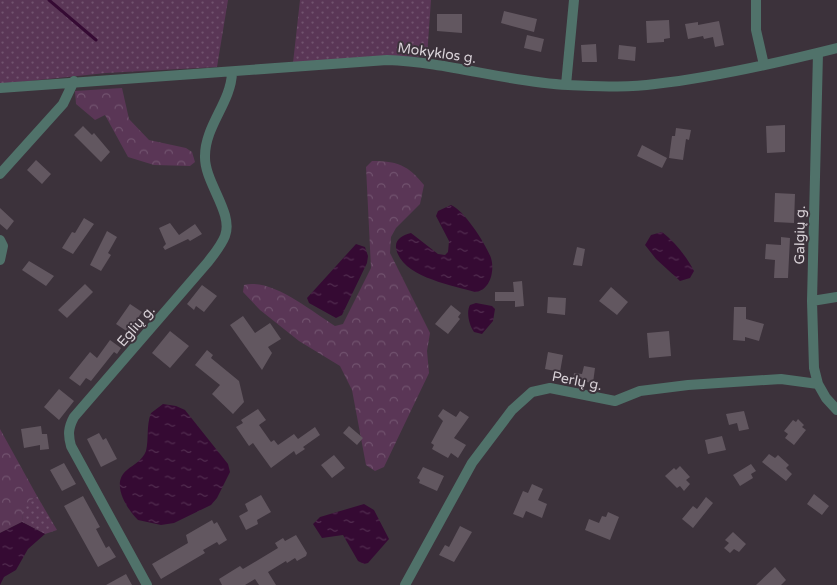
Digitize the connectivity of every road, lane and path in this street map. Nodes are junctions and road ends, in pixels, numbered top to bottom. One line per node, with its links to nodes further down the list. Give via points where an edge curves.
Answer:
1 (574, 0): 8 (street)
2 (756, 0): 5 (street, via 756,30)
3 (837, 48): 4 (street, Mokyklos g.)
4 (818, 53): 5 (street, Mokyklos g.); 14 (street, Galgių g.)
5 (764, 65): 8 (street, Mokyklos g., via 653,85)
6 (232, 73): 7 (street, Mokyklos g.); 8 (street, Mokyklos g., via 387,60 416,61 492,76); 17 (street, Eglių g., via 230,88 211,132 205,156 209,180 227,225 222,244 69,426 71,446)
7 (74, 81): 9 (street, Mokyklos g.); 10 (street, via 63,104)
8 (566, 85)
9 (0, 88)
10 (0, 174)
11 (0, 240): 12 (street, via 4,246)
12 (0, 260)
13 (837, 297): 14 (street)
14 (812, 301): 15 (street, Galgių g., via 814,368)
15 (818, 384): 16 (street, Galgių g.); 18 (street, Perlų g., via 781,379 688,384 640,392 615,401 550,388 532,392 512,410 472,463)
16 (837, 410)
17 (147, 585)
18 (405, 585)

